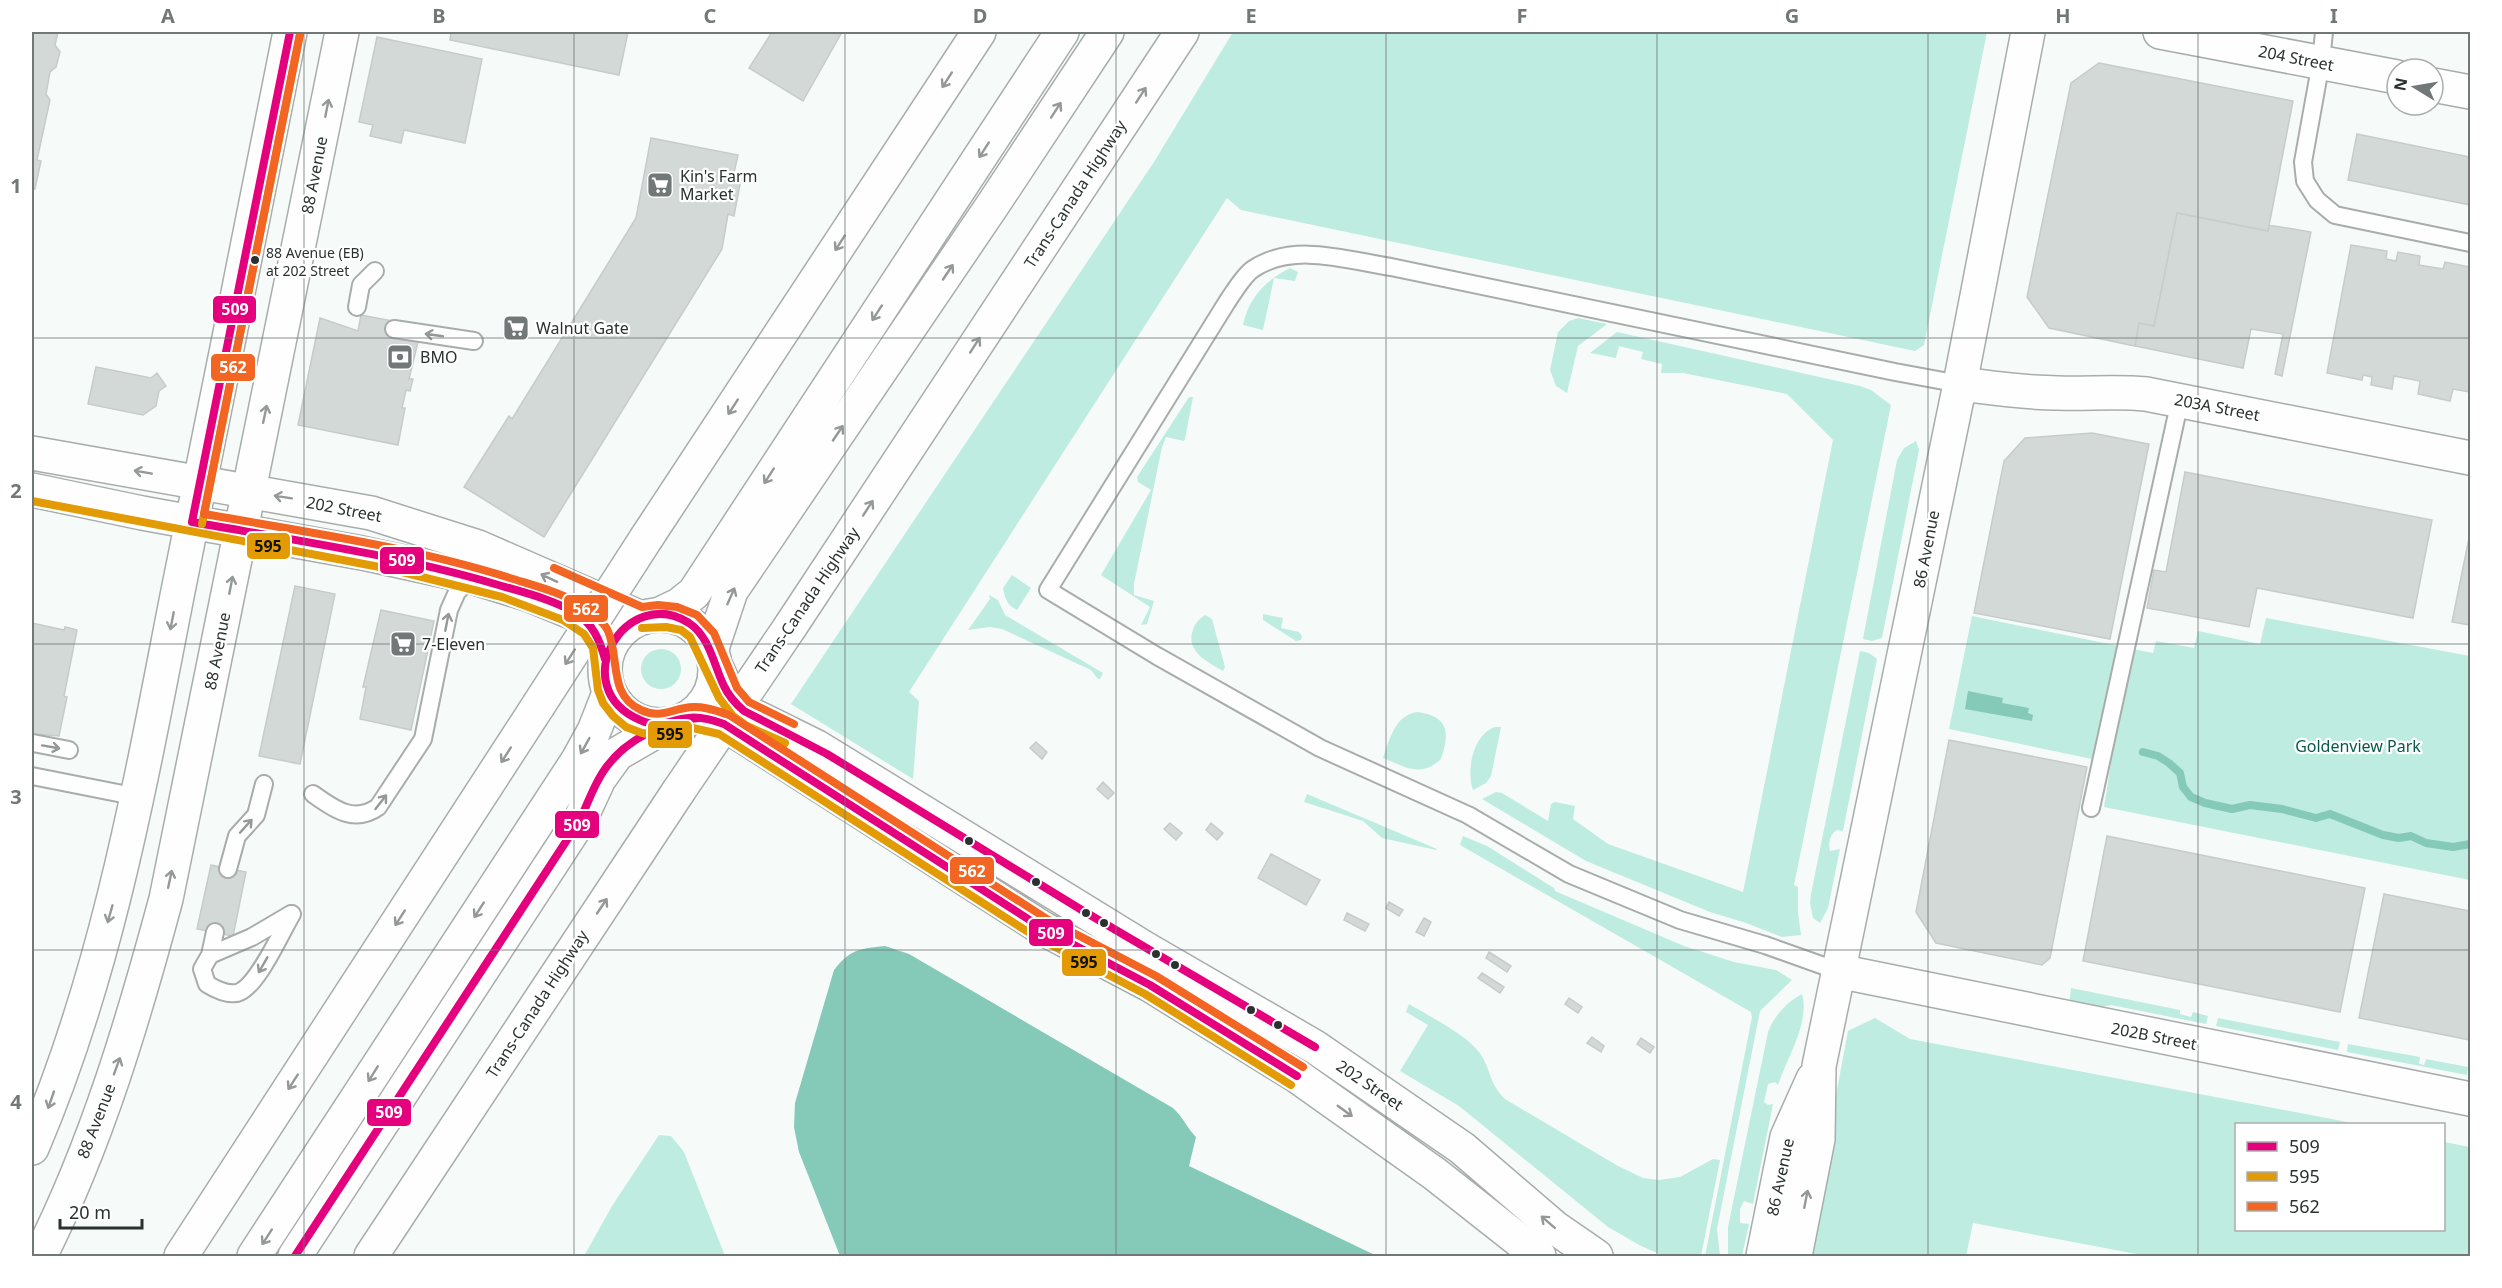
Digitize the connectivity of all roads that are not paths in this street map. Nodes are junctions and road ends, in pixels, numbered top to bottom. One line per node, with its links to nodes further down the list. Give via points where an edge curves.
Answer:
1 (290, 32): 22 (main road)
2 (342, 32): 24 (main road, 88 Avenue, one-way to 2)
3 (979, 32): 49 (main road, one-way to 49, bridge)
4 (1062, 32): 28 (main road, one-way to 28, via 694,593 679,605)
5 (1107, 32): 29 (main road, one-way to 5, via 731,591)
6 (1182, 32): 46 (main road, Trans-Canada Highway, one-way to 6, bridge)
7 (2028, 32): 18 (main road, 86 Avenue)
8 (2160, 32): 9 (main road, 204 Street)
9 (2322, 47): 10 (main road, 204 Street); 13 (lane, via 2303,162 2305,181 2317,200 2335,215)
10 (2385, 72)
11 (2445, 87): 12 (main road)
12 (2470, 92)
13 (2470, 243)
14 (375, 271): 15 (lane, via 361,285)
15 (357, 307)
16 (394, 329): 17 (lane, one-way to 16)
17 (474, 341)
18 (1960, 384): 19 (main road, 203A Street, via 2059,394 2119,392); 43 (main road, 86 Avenue); 43 (lane, via 1401,269 1312,254 1277,258 1251,269 1227,302 1048,590 1320,748 1468,815 1569,874 1680,920)
19 (2180, 400): 21 (main road, 203A Street); 39 (lane)
20 (32, 453): 22 (main road, 202 Street, one-way to 20)
21 (2470, 458)
22 (201, 483): 24 (main road, 202 Street); 25 (main road)
23 (32, 490): 25 (main road)
24 (249, 492): 26 (main road, 88 Avenue); 28 (main road, 202 Street, one-way to 24, via 478,547 402,522)
25 (192, 522): 26 (main road); 38 (main road, one-way to 38)
26 (242, 531): 27 (main road); 48 (main road, 88 Avenue, one-way to 26, via 95,1128 133,1018 166,899)
27 (472, 577): 30 (main road, via 576,614 598,634); 37 (lane, one-way to 27, via 337,810 352,814 367,815 378,807 423,739 449,610 457,592)
28 (650, 616): 29 (main road, via 676,617 691,624 705,638); 30 (main road, via 623,628)
29 (713, 656): 32 (main road, via 711,691 697,710); 55 (main road, 202 Street, one-way to 29, via 1554,1227 1462,1148 1315,1047 1146,949 817,747 742,710 728,693)
30 (605, 659): 31 (main road)
31 (609, 693): 32 (main road, via 621,709 647,724); 50 (main road, one-way to 50, via 578,760)
32 (677, 721): 51 (main road, via 617,754 607,766 579,820); 54 (main road, one-way to 54, via 706,718 724,724 1042,928 1150,985 1297,1077 1435,1174)
33 (33, 743): 34 (lane, one-way to 34)
34 (69, 750)
35 (32, 776): 38 (lane)
36 (264, 784): 40 (lane, one-way to 36, via 237,836 256,815)
37 (313, 794)
38 (138, 797): 47 (main road, one-way to 47, via 81,1013)
39 (2091, 808)
40 (228, 869)
41 (215, 932): 42 (lane)
42 (210, 955): 42 (lane, one-way to 42, via 252,937 292,914 252,984 237,993 219,991 207,984 202,969)
43 (1838, 971): 44 (main road, 86 Avenue); 45 (main road, 202B Street)
44 (1819, 1066): 56 (main road, 86 Avenue, via 1787,1137); 57 (main road, 86 Avenue, one-way to 44, via 1818,1139)
45 (2470, 1099)
46 (455, 1130): 52 (main road, Trans-Canada Highway); 53 (main road)
47 (32, 1148)
48 (40, 1257)
49 (182, 1257)
50 (254, 1257)
51 (295, 1257)
52 (371, 1257)
53 (382, 1257)
54 (1539, 1257)
55 (1596, 1257)
56 (1763, 1257)
57 (1795, 1257)

